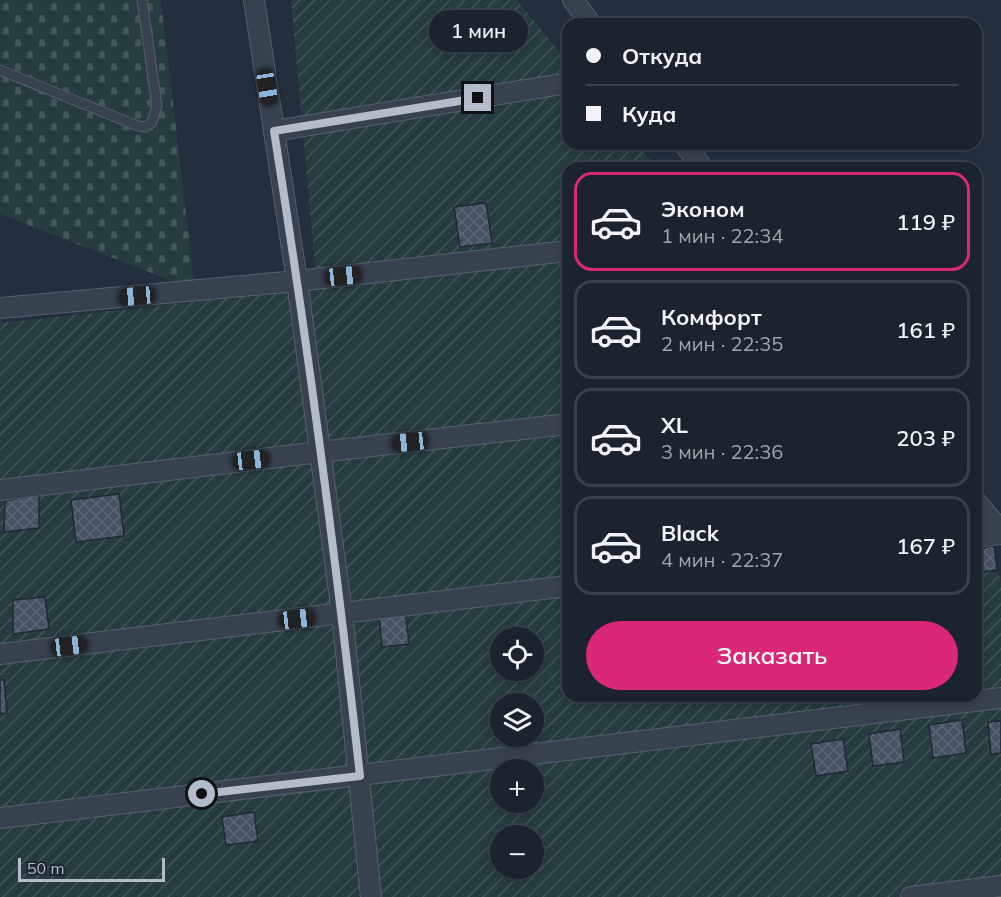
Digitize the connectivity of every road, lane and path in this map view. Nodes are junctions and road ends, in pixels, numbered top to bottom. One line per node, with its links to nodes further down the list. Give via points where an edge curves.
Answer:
1 (142, 0): 5 (lane, via 157,106 147,127)
2 (254, 0): 7 (street)
3 (573, 0): 4 (street)
4 (586, 18)
5 (0, 70)
6 (562, 84): 7 (street)
7 (274, 131): 11 (street)
8 (689, 150): 9 (street)
9 (698, 162)
10 (562, 252): 11 (street)
11 (297, 281): 12 (street); 14 (street)
12 (0, 308)
13 (562, 425): 14 (street)
14 (320, 452): 15 (street); 20 (street)
15 (0, 490)
16 (982, 509): 17 (street)
17 (1001, 532): 18 (street)
18 (982, 536)
19 (562, 587): 20 (street)
20 (342, 613): 21 (street); 25 (street)
21 (0, 654)
22 (1001, 698): 23 (street)
23 (982, 700)
24 (968, 702): 25 (street)
25 (360, 776): 26 (street); 28 (street)
26 (0, 818)
27 (1001, 886): 29 (street)
28 (371, 897)
29 (911, 897)

